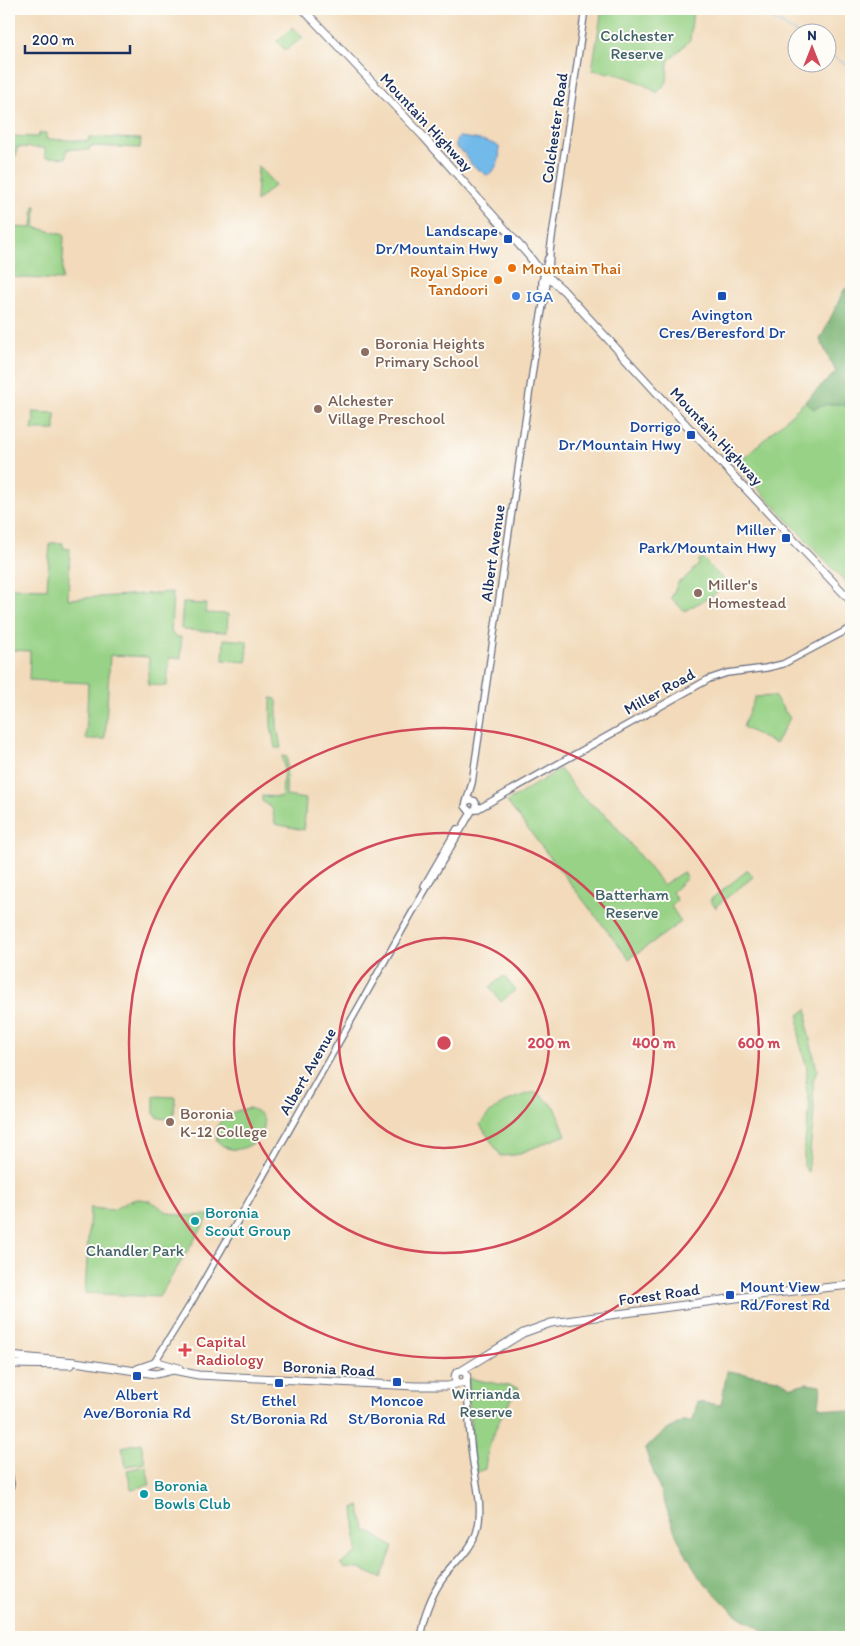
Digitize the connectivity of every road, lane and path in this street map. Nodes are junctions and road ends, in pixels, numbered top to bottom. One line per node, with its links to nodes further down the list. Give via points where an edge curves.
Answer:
1 (303, 9): 3 (main road, Mountain Highway)
2 (585, 9): 3 (main road, Colchester Road)
3 (547, 273): 4 (main road, Mountain Highway); 5 (main road, Albert Avenue); 6 (main road, Albert Avenue)
4 (562, 289): 5 (main road, via 551,287); 7 (main road, Mountain Highway)
5 (546, 292): 6 (main road, Albert Avenue)
6 (539, 327): 9 (main road, Albert Avenue, via 472,783)
7 (851, 601)
8 (851, 628): 10 (main road, Miller Road, via 783,664 710,679)
9 (472, 801): 10 (main road, Miller Road); 11 (main road, Albert Avenue, via 477,806); 11 (main road, via 465,806)
10 (489, 803): 11 (main road, Miller Road)
11 (471, 810): 19 (main road, Albert Avenue)
12 (9, 1203): 13 (main road)
13 (9, 1213): 14 (main road)
14 (9, 1230)
15 (851, 1285): 17 (main road, Forest Road, via 551,1322 523,1332)
16 (9, 1356): 20 (main road, Boronia Road)
17 (480, 1360): 23 (main road, Forest Road); 25 (main road, Forest Road)
18 (9, 1364): 20 (main road, Boronia Road)
19 (157, 1364): 21 (main road, Boronia Road); 22 (main road, via 163,1370); 22 (main road, via 151,1370); 24 (main road, Boronia Road)
20 (105, 1366): 21 (main road, Boronia Road)
21 (133, 1370): 22 (main road, Boronia Road)
22 (158, 1373): 24 (main road, Boronia Road, via 173,1370)
23 (458, 1373): 25 (main road, via 457,1381); 25 (main road, via 466,1373); 26 (main road, via 451,1380)
24 (193, 1374): 26 (main road, Boronia Road)
25 (464, 1381): 26 (main road, Boronia Road, via 450,1386); 29 (main road, via 479,1508 478,1524 472,1542 437,1588 423,1622)
26 (435, 1386)
27 (9, 1473): 28 (main road)
28 (9, 1492)
29 (421, 1637)

